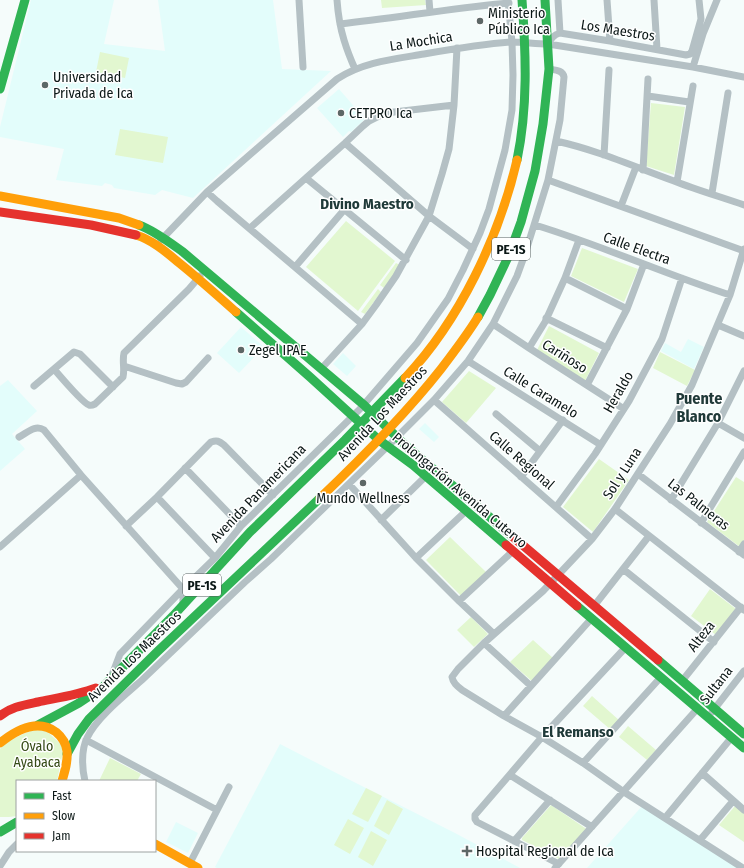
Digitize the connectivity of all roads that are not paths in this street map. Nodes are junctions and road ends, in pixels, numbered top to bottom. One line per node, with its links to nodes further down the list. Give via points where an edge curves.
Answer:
1 (22, 0): 31 (main road)
2 (299, 0): 25 (street)
3 (338, 0): 16 (street)
4 (429, 0): 14 (street)
5 (522, 0): 20 (main road, Avenida Los Maestros / PE-1S)
6 (544, 0): 21 (main road, Avenida Los Maestros / PE-1S)
7 (558, 0): 17 (street)
8 (607, 0): 18 (street)
9 (654, 0): 23 (street)
10 (699, 0): 15 (street)
11 (717, 0): 15 (street)
12 (509, 1): 13 (street); 19 (street, Avenida Panamericana)
13 (469, 4): 14 (street)
14 (430, 12): 16 (street)
15 (705, 20): 23 (street, Los Maestros, via 690,54); 24 (street)
16 (340, 24): 26 (street)
17 (560, 33): 18 (street, Los Maestros); 21 (street, Los Maestros, via 552,37)
18 (610, 41): 23 (street, Los Maestros)
19 (512, 42): 20 (street, La Mochica); 22 (street, La Mochica); 60 (street, Avenida Panamericana, via 512,110 508,135 489,209)
20 (525, 43): 21 (street, La Mochica); 90 (main road, Avenida Los Maestros / PE-1S, via 524,114 519,151 493,235 476,275 434,344)
21 (548, 44): 24 (street, La Mochica); 27 (main road, Avenida Los Maestros / PE-1S)
22 (457, 48): 26 (street, La Mochica, via 386,60); 36 (street)
23 (657, 49)
24 (693, 67): 29 (street, La Mochica)
25 (303, 68)
26 (355, 69): 45 (street, La Mochica, via 337,79)
27 (549, 69): 37 (street, via 564,74); 96 (main road, Avenida Los Maestros / PE-1S, via 535,171 521,222 506,262 482,310 454,352)
28 (609, 70): 39 (street)
29 (744, 78)
30 (648, 79): 34 (street)
31 (0, 85)
32 (693, 86): 35 (street)
33 (728, 93): 46 (street)
34 (648, 96): 35 (street); 41 (street)
35 (690, 102): 44 (street)
36 (454, 105): 38 (street, via 380,115 369,121); 52 (street, via 449,149)
37 (556, 141): 39 (street); 43 (street)
38 (345, 143): 42 (street); 52 (street)
39 (604, 155): 40 (street)
40 (636, 167): 41 (street); 49 (street)
41 (643, 170): 44 (street)
42 (306, 178): 50 (street); 55 (street)
43 (548, 180): 49 (street); 54 (street)
44 (676, 182): 46 (street)
45 (207, 192): 55 (street); 57 (street, La Mochica)
46 (712, 194): 48 (street)
47 (0, 196): 53 (main road, Prolongación Avenida Cutervo)
48 (744, 205)
49 (621, 206): 61 (street)
50 (344, 210): 62 (street); 64 (street)
51 (0, 212): 56 (main road, Prolongación Avenida Cutervo)
52 (429, 216): 60 (street); 62 (street)
53 (119, 218): 56 (main road); 57 (main road, Prolongación Avenida Cutervo, via 145,227)
54 (535, 225): 58 (street, Calle Electra); 72 (street, via 517,276)
55 (250, 228): 64 (street)
56 (116, 230): 59 (main road, Prolongación Avenida Cutervo, via 143,237)
57 (163, 237): 59 (street, La Mochica); 65 (main road, Prolongación Avenida Cutervo, via 183,252)
58 (579, 240): 63 (street, Calle Electra); 66 (street)
59 (157, 245): 65 (main road, Prolongación Avenida Cutervo)
60 (473, 249): 88 (street, Avenida Panamericana, via 448,299 417,343)
61 (744, 250): 68 (street, Sol y Luna)
62 (406, 260): 71 (street)
63 (644, 264): 67 (street, Calle Electra); 69 (street)
64 (295, 267): 71 (street)
65 (201, 274): 79 (street, via 124,353); 80 (main road, Prolongación Avenida Cutervo); 83 (main road, Prolongación Avenida Cutervo)
66 (565, 278): 69 (street); 70 (street)
67 (682, 278): 68 (street, Calle Electra); 89 (street, Heraldo, via 662,339)
68 (730, 295): 73 (street, Sol y Luna)
69 (627, 309): 76 (street)
70 (546, 318): 75 (street); 76 (street)
71 (362, 324): 80 (street)
72 (493, 324): 75 (street, Cariñoso); 78 (street)
73 (718, 325): 74 (street); 106 (street, Sol y Luna, via 692,385)
74 (744, 336)
75 (529, 348): 84 (street, Cariñoso)
76 (607, 348): 84 (street)
77 (208, 358): 79 (street, via 182,384)
78 (468, 361): 87 (street); 93 (street, Calle Caramelo)
79 (124, 366): 86 (street, via 123,377)
80 (318, 366): 83 (main road, via 309,364 305,369); 88 (main road, Prolongación Avenida Cutervo)
81 (54, 370): 85 (street); 86 (street, via 74,352 80,354); 86 (street, via 88,405 95,404)
82 (744, 371): 95 (street)
83 (308, 375): 92 (main road, Prolongación Avenida Cutervo)
84 (587, 385): 89 (street, Cariñoso)
85 (34, 386)
86 (113, 387)
87 (434, 400): 98 (street); 109 (street, Calle Regional)
88 (364, 405): 90 (main road, Prolongación Avenida Cutervo); 92 (street, Avenida Panamericana)
89 (624, 410): 101 (street, Heraldo)
90 (372, 412): 94 (main road, Avenida Los Maestros / PE-1S); 96 (main road, Prolongación Avenida Cutervo)
91 (496, 414): 103 (street)
92 (353, 416): 94 (main road, Prolongación Avenida Cutervo); 111 (street, Avenida Panamericana)
93 (563, 420): 101 (street, Calle Caramelo); 103 (street)
94 (361, 423): 100 (main road, Prolongación Avenida Cutervo); 136 (main road, Avenida Los Maestros / PE-1S, via 258,524)
95 (718, 423): 99 (street); 113 (street)
96 (389, 429): 98 (main road, Prolongación Avenida Cutervo); 100 (main road, Avenida Los Maestros / PE-1S)
97 (19, 437): 107 (street, via 36,427 44,430)
98 (397, 437): 102 (street); 131 (main road, Prolongación Avenida Cutervo)
99 (744, 438)
100 (379, 440): 102 (main road, Prolongación Avenida Cutervo); 129 (main road, Avenida Los Maestros / PE-1S)
101 (602, 445): 114 (street, Heraldo)
102 (385, 449): 108 (main road, Prolongación Avenida Cutervo); 110 (street)
103 (540, 451): 109 (street)
104 (744, 452): 118 (street)
105 (185, 468): 111 (street, via 211,442 220,441); 112 (street); 120 (street)
106 (638, 474): 113 (street, Las Palmeras); 115 (street, Sol y Luna)
107 (81, 475): 119 (street); 124 (street)
108 (426, 476): 116 (main road, Prolongación Avenida Cutervo); 117 (street)
109 (521, 477): 114 (street, Calle Regional)
110 (349, 484): 117 (street); 132 (street)
111 (272, 494): 120 (street, Avenida Panamericana)
112 (157, 497): 119 (street); 127 (street)
113 (671, 500): 118 (street, Las Palmeras)
114 (556, 507): 122 (street, Calle Regional)
115 (615, 509): 121 (street); 122 (street, Sol y Luna)
116 (466, 511): 125 (main road, Prolongación Avenida Cutervo); 128 (street)
117 (381, 520): 128 (street)
118 (701, 523): 126 (street, Las Palmeras)
119 (126, 526): 134 (street)
120 (241, 526): 127 (street, Avenida Panamericana)
121 (649, 536): 130 (street); 138 (street)
122 (592, 539): 131 (street, Sol y Luna)
123 (744, 544): 126 (street)
124 (0, 547)
125 (513, 551): 133 (main road, Prolongación Avenida Cutervo); 135 (street)
126 (742, 554)
127 (215, 558): 134 (street, Avenida Panamericana)
128 (416, 558): 135 (street)
129 (250, 564): 132 (main road); 149 (main road, Avenida Los Maestros / PE-1S)
130 (623, 569): 137 (street); 141 (street)
131 (558, 575): 133 (street, Sol y Luna); 137 (main road, Prolongación Avenida Cutervo)
132 (245, 582): 150 (street)
133 (550, 583): 139 (main road, Prolongación Avenida Cutervo); 140 (street, Sol y Luna)
134 (183, 589): 136 (street); 146 (street, Avenida Panamericana, via 120,654)
135 (459, 601): 140 (street)
136 (183, 606): 146 (main road, Avenida Los Maestros / PE-1S)
137 (594, 606): 147 (main road, Prolongación Avenida Cutervo)
138 (742, 608): 141 (street, Alteza)
139 (592, 618): 143 (main road, Prolongación Avenida Cutervo); 148 (street)
140 (494, 634): 142 (street, Sol y Luna)
141 (714, 642): 147 (street, Alteza)
142 (484, 643): 148 (street); 154 (street, Sol y Luna, via 458,669 452,677 453,681 456,686)
143 (626, 647): 145 (main road, Prolongación Avenida Cutervo); 158 (street)
144 (744, 671): 152 (street, Sultana)
145 (661, 677): 151 (main road, Prolongación Avenida Cutervo); 164 (street)
146 (111, 679): 153 (main road, via 91,690 21,706 5,711); 156 (main road, Avenida Los Maestros / PE-1S, via 95,694)
147 (682, 681): 152 (main road, Prolongación Avenida Cutervo)
148 (531, 686): 154 (street)
149 (115, 693): 150 (main road); 163 (main road, Avenida Los Maestros / PE-1S, via 89,719)
150 (125, 695): 160 (street, via 95,724)
151 (698, 708): 155 (main road, Prolongación Avenida Cutervo); 170 (street)
152 (714, 709): 155 (street, Sultana); 157 (main road, Prolongación Avenida Cutervo)
153 (0, 716)
154 (504, 716): 158 (street)
155 (708, 716): 159 (main road, Prolongación Avenida Cutervo)
156 (38, 725): 161 (main road, PE-1S, via 18,730); 163 (main road, via 48,727 57,733 65,745)
157 (744, 734)
158 (542, 737): 164 (street); 166 (street)
159 (732, 737): 162 (main road, Prolongación Avenida Cutervo); 165 (street)
160 (86, 740): 168 (street, via 82,763); 173 (street)
161 (0, 743)
162 (744, 748)
163 (67, 754): 167 (main road, PE-1S)
164 (583, 763): 170 (street)
165 (702, 773): 172 (street); 175 (street)
166 (510, 775): 171 (street); 182 (street, via 474,817 477,822)
167 (62, 780)
168 (85, 780)
169 (229, 787): 173 (street)
170 (624, 792): 175 (street); 179 (street)
171 (550, 800): 179 (street); 182 (street)
172 (733, 801): 174 (street); 181 (street)
173 (217, 810): 185 (street)
174 (744, 810)
175 (665, 818): 181 (street)
176 (16, 822): 177 (main road)
177 (0, 823)
178 (16, 823): 180 (main road)
179 (592, 827): 187 (street)
180 (0, 832)
181 (700, 840): 189 (street)
182 (514, 841): 187 (street)
183 (16, 845): 186 (street)
184 (156, 845): 185 (main road)
185 (190, 863): 188 (main road)
186 (0, 866)
187 (557, 866)
188 (198, 868)
189 (743, 868)

